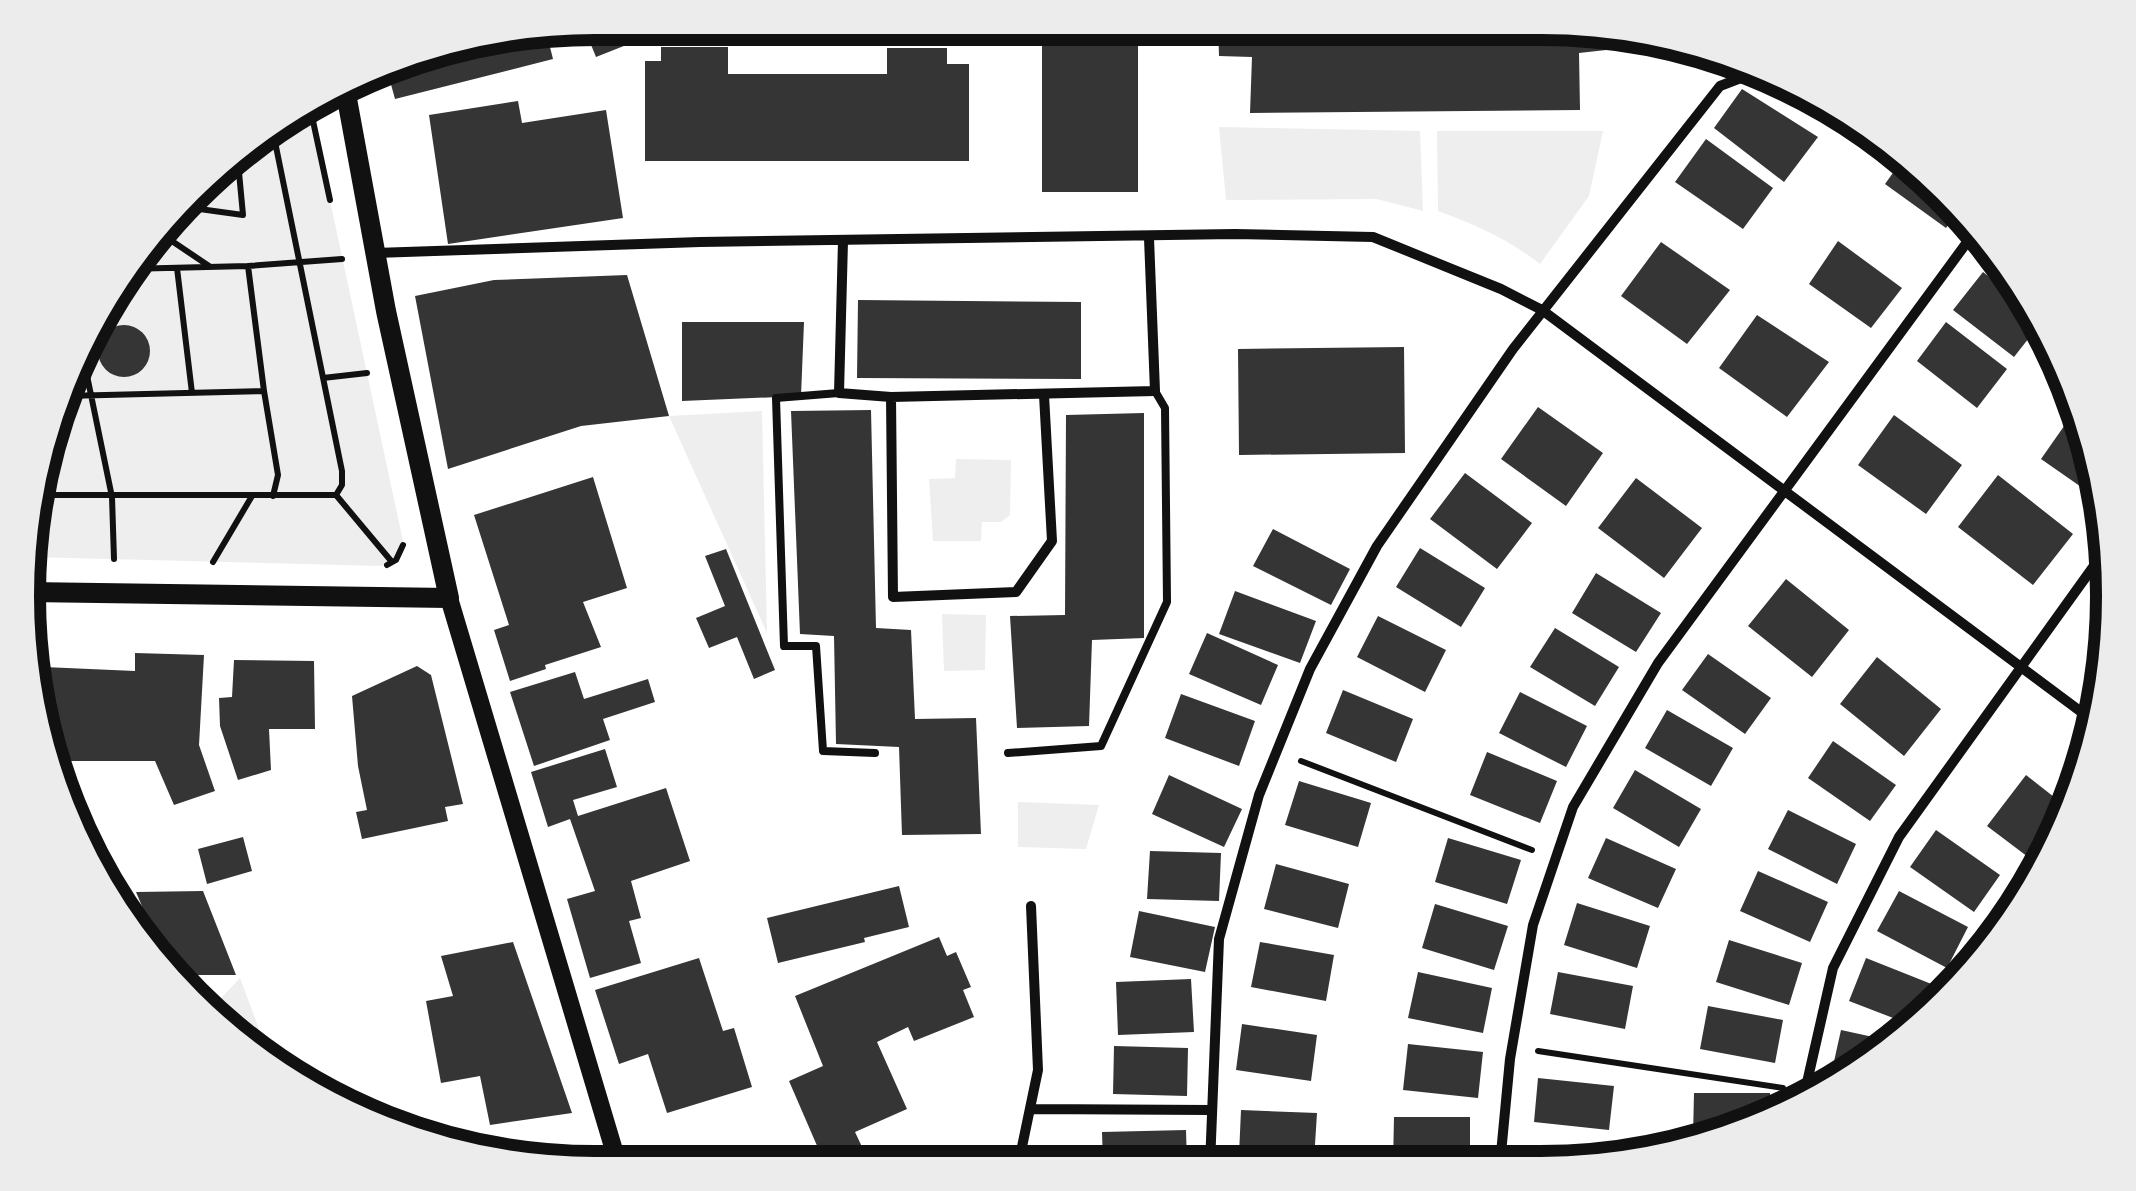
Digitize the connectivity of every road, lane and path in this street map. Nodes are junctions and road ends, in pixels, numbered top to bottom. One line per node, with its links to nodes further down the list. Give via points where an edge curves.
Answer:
1 (1742, 78): 21 (street, via 1720,86)
2 (347, 99): 13 (main road)
3 (312, 118): 6 (path)
4 (275, 142): 15 (path)
5 (239, 170): 7 (path, via 243,215)
6 (330, 202)
7 (197, 209)
8 (1149, 238): 11 (street); 21 (street, via 1373,237); 28 (street)
9 (169, 239): 17 (path)
10 (338, 240): 14 (path)
11 (843, 241): 13 (street); 30 (street)
12 (1968, 241): 35 (street)
13 (375, 254): 50 (main road)
14 (342, 259): 15 (path); 20 (path)
15 (299, 263): 16 (path); 25 (path)
16 (248, 266): 17 (path); 26 (path)
17 (210, 267): 18 (path)
18 (177, 268): 19 (path); 29 (path)
19 (147, 269)
20 (346, 278)
21 (1542, 310): 35 (street); 53 (street, via 1377,546 1310,670)
22 (363, 354): 24 (path)
23 (87, 373): 33 (path)
24 (367, 373): 25 (path); 27 (path)
25 (323, 378): 36 (path, via 342,471)
26 (264, 392): 29 (path); 39 (path, via 278,475)
27 (371, 392)
28 (1155, 392): 31 (street); 55 (lane, via 1165,408 1167,602 1101,746)
29 (192, 393): 33 (path)
30 (838, 393): 34 (street); 54 (lane, via 776,398 784,646 816,646 823,751)
31 (1044, 395): 34 (street); 34 (street, via 1052,541 1016,592 893,597)
32 (77, 396): 33 (path)
33 (90, 396): 40 (path)
34 (891, 397)
35 (1784, 490): 51 (street); 56 (street, via 1658,663 1573,807)
36 (336, 494): 39 (path); 46 (path)
37 (50, 495): 40 (path)
38 (252, 496): 39 (path); 40 (path); 44 (path)
39 (273, 496)
40 (112, 497): 42 (path, via 114,559)
41 (403, 541): 46 (path)
42 (98, 559)
43 (194, 562): 44 (path)
44 (213, 562): 45 (path)
45 (232, 562)
46 (392, 562): 48 (path)
47 (2095, 564): 51 (street)
48 (381, 566)
49 (40, 592): 50 (main road)
50 (448, 598): 63 (street)
51 (2020, 666): 52 (street); 59 (street, via 1899,837 1833,968)
52 (2083, 713)
53 (1278, 747): 56 (path, via 1308,766); 62 (street, via 1219,939)
54 (874, 753)
55 (1008, 754)
56 (1556, 858): 58 (street, via 1533,925)
57 (1031, 906): 61 (street, via 1038,1070)
58 (1512, 1047): 60 (path); 66 (street)
59 (1806, 1084)
60 (1789, 1093)
61 (1030, 1109): 62 (street); 64 (street)
62 (1211, 1110): 65 (street)
63 (614, 1151)
64 (1021, 1151)
65 (1210, 1151)
66 (1501, 1151)

